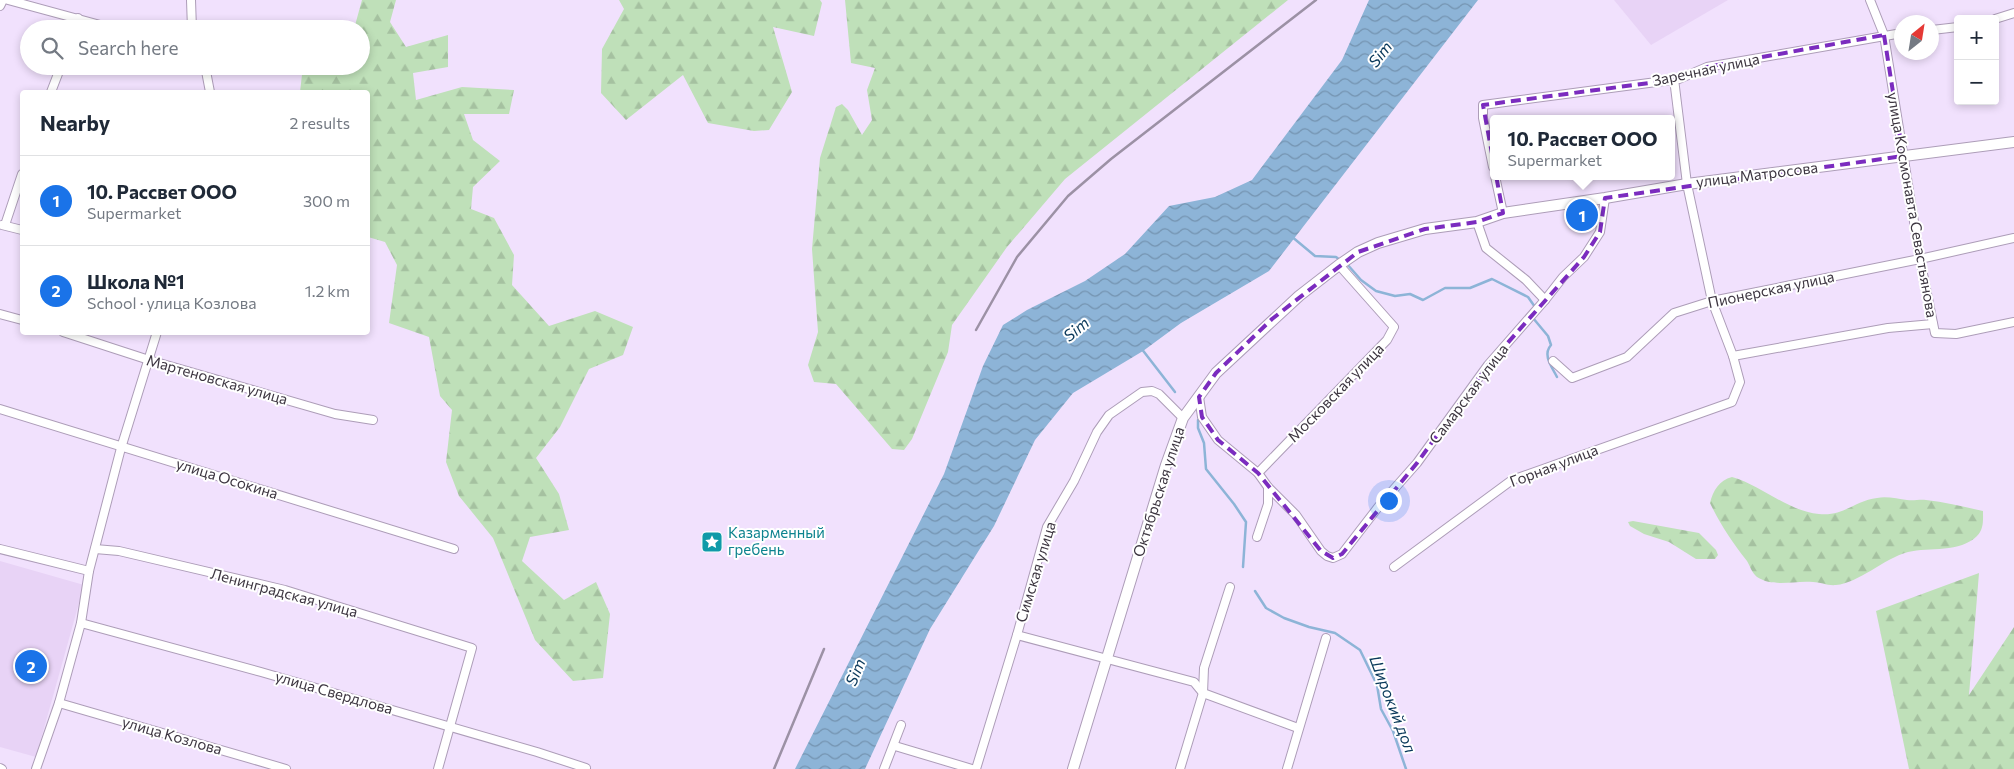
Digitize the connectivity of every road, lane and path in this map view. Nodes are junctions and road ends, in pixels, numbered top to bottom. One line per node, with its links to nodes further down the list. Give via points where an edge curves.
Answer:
1 (3, 0): 5 (street)
2 (8, 0): 7 (street)
3 (191, 0): 10 (street)
4 (1870, 0): 14 (street, улица Космонавта Севастьянова)
5 (0, 6)
6 (2014, 13): 8 (street)
7 (78, 18): 9 (street)
8 (1999, 18)
9 (85, 20)
10 (192, 20)
11 (1954, 27): 12 (street)
12 (1939, 29)
13 (1894, 34): 14 (street, Заречная улица)
14 (1884, 35): 17 (street, Заречная улица, via 1707,67); 22 (street, улица Космонавта Севастьянова)
15 (57, 75): 18 (street)
16 (207, 75): 19 (street)
17 (1674, 79): 21 (street, Заречная улица, via 1483,105); 25 (street)
18 (52, 90)
19 (210, 90)
20 (2014, 142): 22 (main road, улица Матросова)
21 (1490, 152)
22 (1903, 156): 25 (main road, улица Матросова); 33 (street, улица Космонавта Севастьянова)
23 (20, 179): 29 (street)
24 (1496, 180): 27 (street)
25 (1687, 184): 26 (main road, улица Матросова); 36 (street)
26 (1605, 198): 27 (main road, улица Матросова); 35 (street, Самарская улица, via 1600,232 1584,257)
27 (1503, 212): 28 (main road, улица Матросова)
28 (1478, 222): 32 (main road, улица Матросова, via 1424,229); 35 (street, via 1486,248)
29 (3, 225): 30 (street)
30 (20, 229)
31 (2014, 238): 33 (street, Пионерская улица)
32 (1358, 252): 34 (main road, Октябрьская улица)
33 (1920, 259): 36 (street, Пионерская улица); 40 (street, улица Космонавта Севастьянова)
34 (1339, 265): 46 (main road, Октябрьская улица, via 1236,352); 51 (street, Московская улица, via 1394,328 1387,340)
35 (1545, 300): 52 (street, Самарская улица, via 1488,364 1417,463 1342,554 1333,558 1321,551 1296,515)
36 (1712, 300): 43 (street); 45 (street, Пионерская улица, via 1674,313 1627,357 1585,374 1572,378)
37 (0, 314): 38 (street)
38 (20, 319)
39 (2014, 322): 40 (street, улица Космонавта Севастьянова, via 1956,334 1935,333)
40 (1933, 324): 43 (street, via 1888,328)
41 (72, 335): 44 (street, Мартеновская улица)
42 (156, 335): 44 (street)
43 (1734, 356): 57 (street, Горная улица, via 1740,382 1732,402 1512,480)
44 (150, 360): 49 (street, Мартеновская улица, via 335,414); 50 (street)
45 (1552, 361)
46 (1199, 396): 48 (main road, Октябрьская улица); 51 (street, via 1202,417 1218,440)
47 (0, 409): 50 (street, улица Осокина)
48 (1183, 418): 61 (street, Симская улица, via 1152,391 1142,392 1108,415 1047,527); 63 (main road, Октябрьская улица)
49 (373, 420)
50 (121, 448): 55 (street); 56 (street, улица Осокина)
51 (1258, 473): 52 (street)
52 (1268, 487): 53 (street, via 1268,504)
53 (1257, 536)
54 (0, 549): 58 (street)
55 (95, 549): 58 (street); 67 (street, Ленинградская улица, via 119,551 285,590 472,648)
56 (454, 549)
57 (1394, 567)
58 (89, 571): 60 (street)
59 (1230, 587): 64 (street, via 1204,668)
60 (80, 623): 65 (street); 67 (street, улица Свердлова)
61 (1017, 635): 63 (street); 75 (street, Симская улица)
62 (1326, 638): 68 (street)
63 (1106, 659): 64 (street, via 1194,682); 76 (main road, Октябрьская улица)
64 (1203, 693): 68 (street); 77 (street)
65 (59, 704): 71 (street); 72 (street, улица Козлова)
66 (901, 725): 69 (street)
67 (450, 727): 70 (street, улица Свердлова); 73 (street)
68 (1298, 728): 78 (street)
69 (895, 746): 74 (street); 75 (street)
70 (586, 768)
71 (36, 769)
72 (286, 769)
73 (438, 769)
74 (884, 769)
75 (974, 769)
76 (1073, 769)
77 (1180, 769)
78 (1287, 769)

